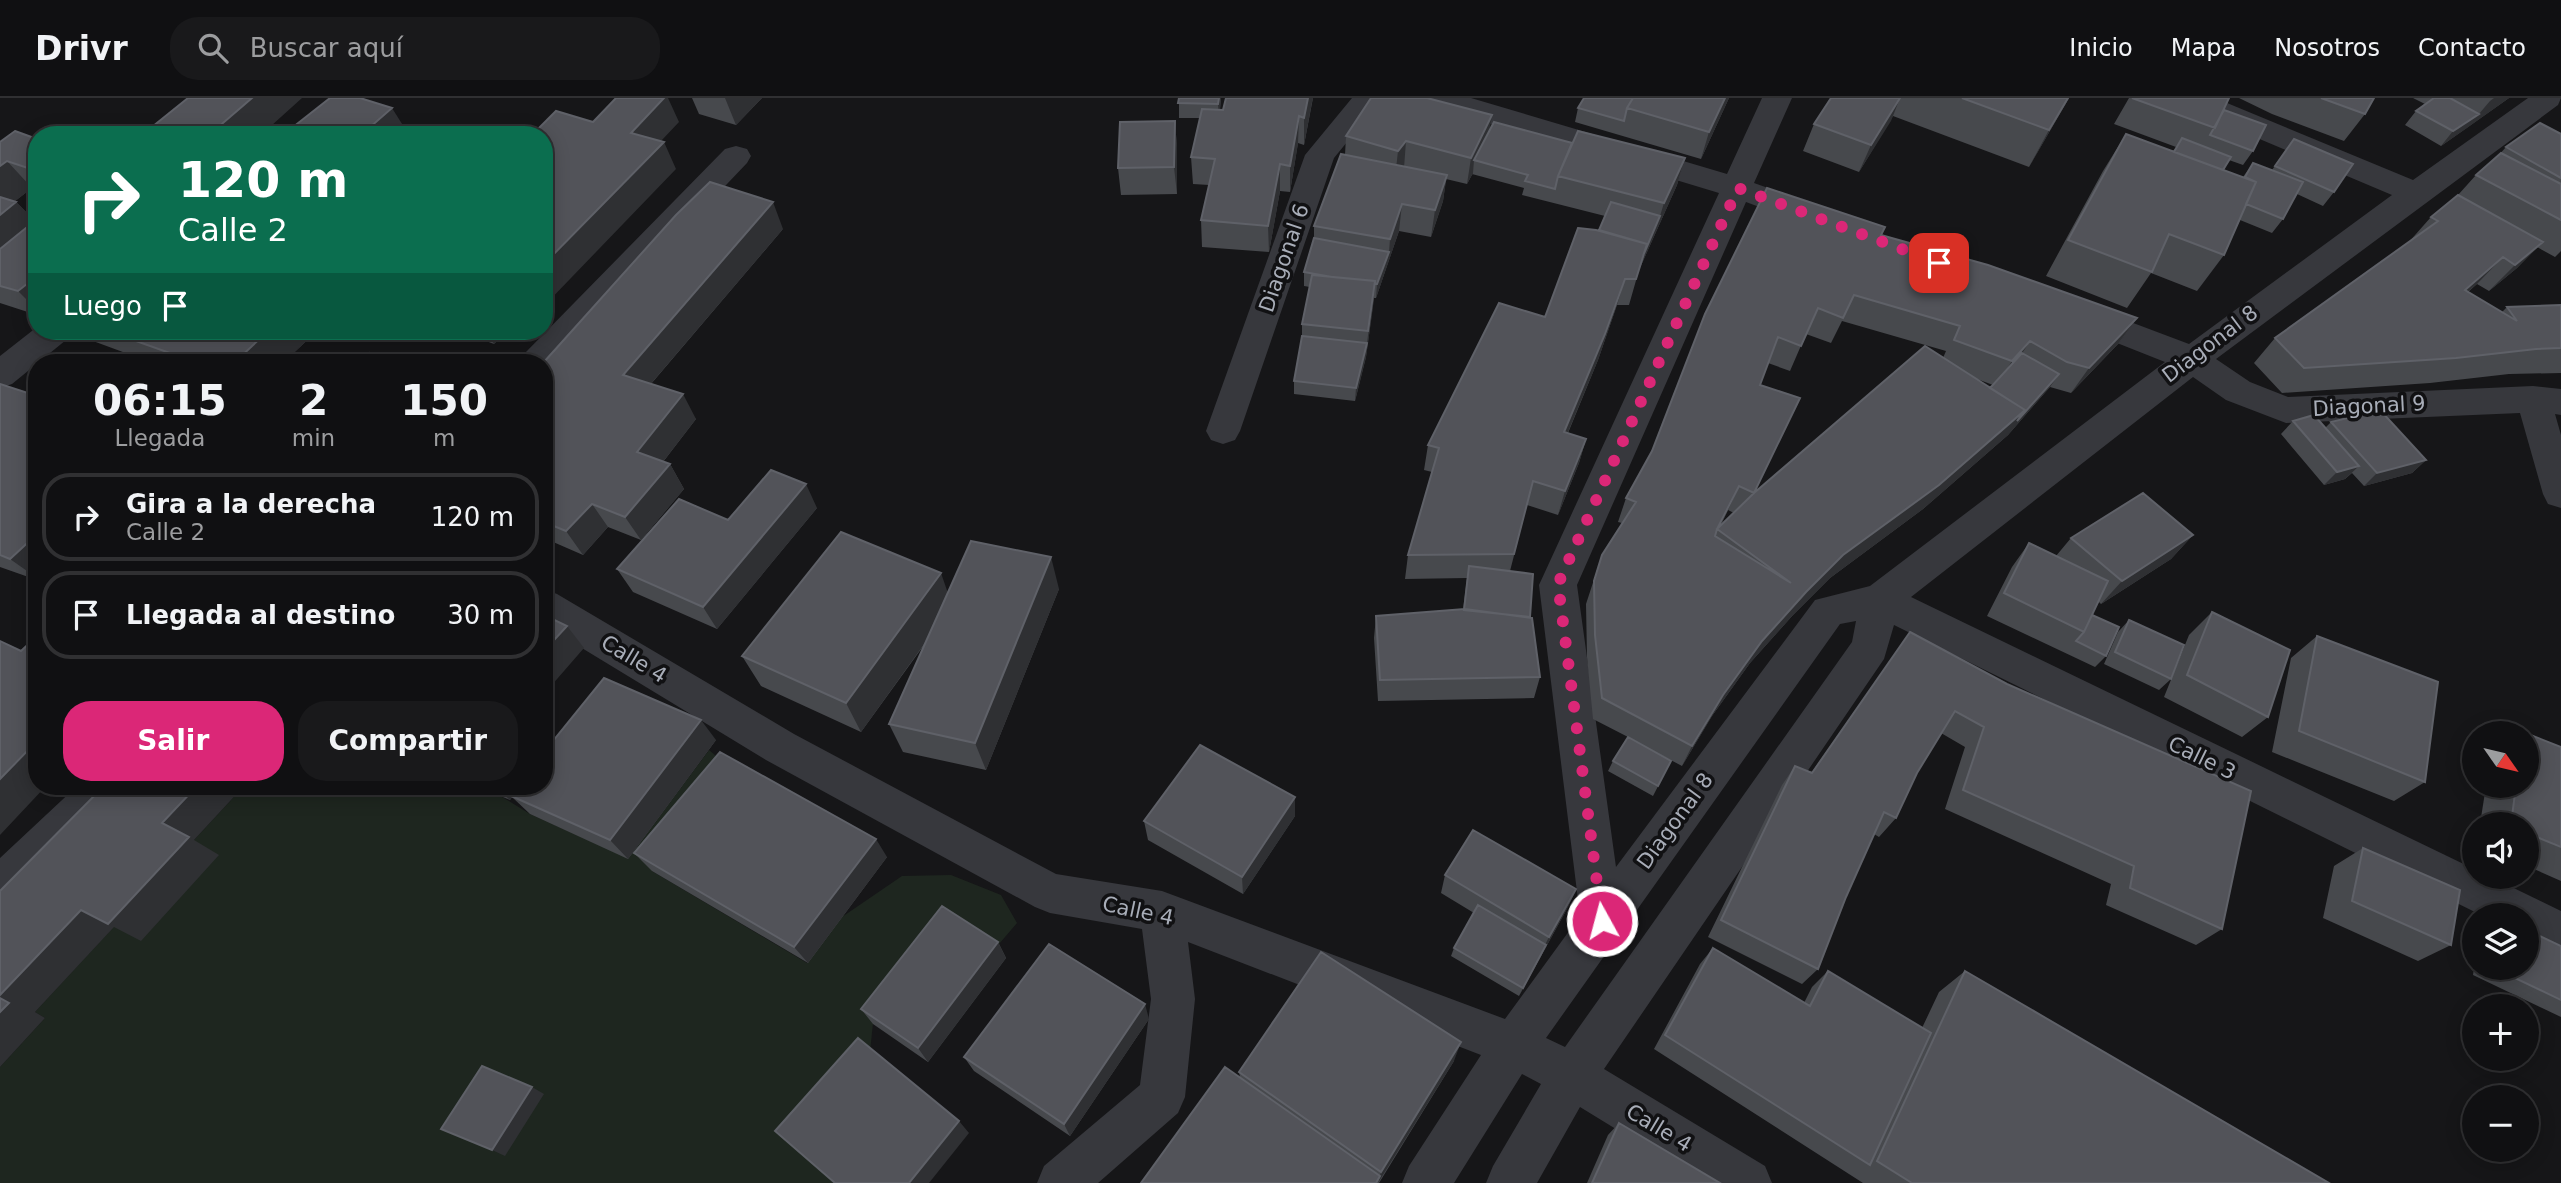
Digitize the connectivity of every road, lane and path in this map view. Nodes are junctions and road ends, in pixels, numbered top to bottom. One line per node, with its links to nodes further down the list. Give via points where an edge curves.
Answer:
1 (1368, 98): 16 (street, Diagonal 6, via 1320,155)
2 (1438, 98): 7 (street)
3 (1777, 98): 7 (street)
4 (2189, 98): 8 (street)
5 (2548, 98): 8 (street, Diagonal 8)
6 (736, 156): 12 (street)
7 (1738, 188): 9 (street); 24 (street, via 1558,584)
8 (2414, 192): 13 (street, Diagonal 8)
9 (1841, 227)
10 (2049, 304): 13 (street, Diagonal 9)
11 (42, 340): 14 (street)
12 (545, 354)
13 (2191, 358): 15 (street, Diagonal 9, via 2238,391 2286,410); 18 (street, Diagonal 8)
14 (14, 362)
15 (2547, 400): 17 (street)
16 (1223, 431)
17 (2561, 494)
18 (1880, 600): 22 (street, Calle 3); 24 (street, Diagonal 8, via 1828,611); 28 (street, via 1870,646)
19 (553, 610): 23 (street, Calle 4, via 779,747 1050,894)
20 (96, 795): 21 (street)
21 (0, 886)
22 (2499, 903)
23 (1162, 912): 27 (street, Calle 4); 29 (street, via 1173,999 1162,1097)
24 (1602, 921): 27 (street, Diagonal 8)
25 (2539, 922): 26 (street, Calle 3)
26 (2561, 933)
27 (1514, 1045): 28 (street, Calle 4); 30 (street, Diagonal 8)
28 (1572, 1076): 31 (street); 32 (street, Calle 4)
29 (1061, 1183)
30 (1426, 1183)
31 (1510, 1183)
32 (1748, 1183)

